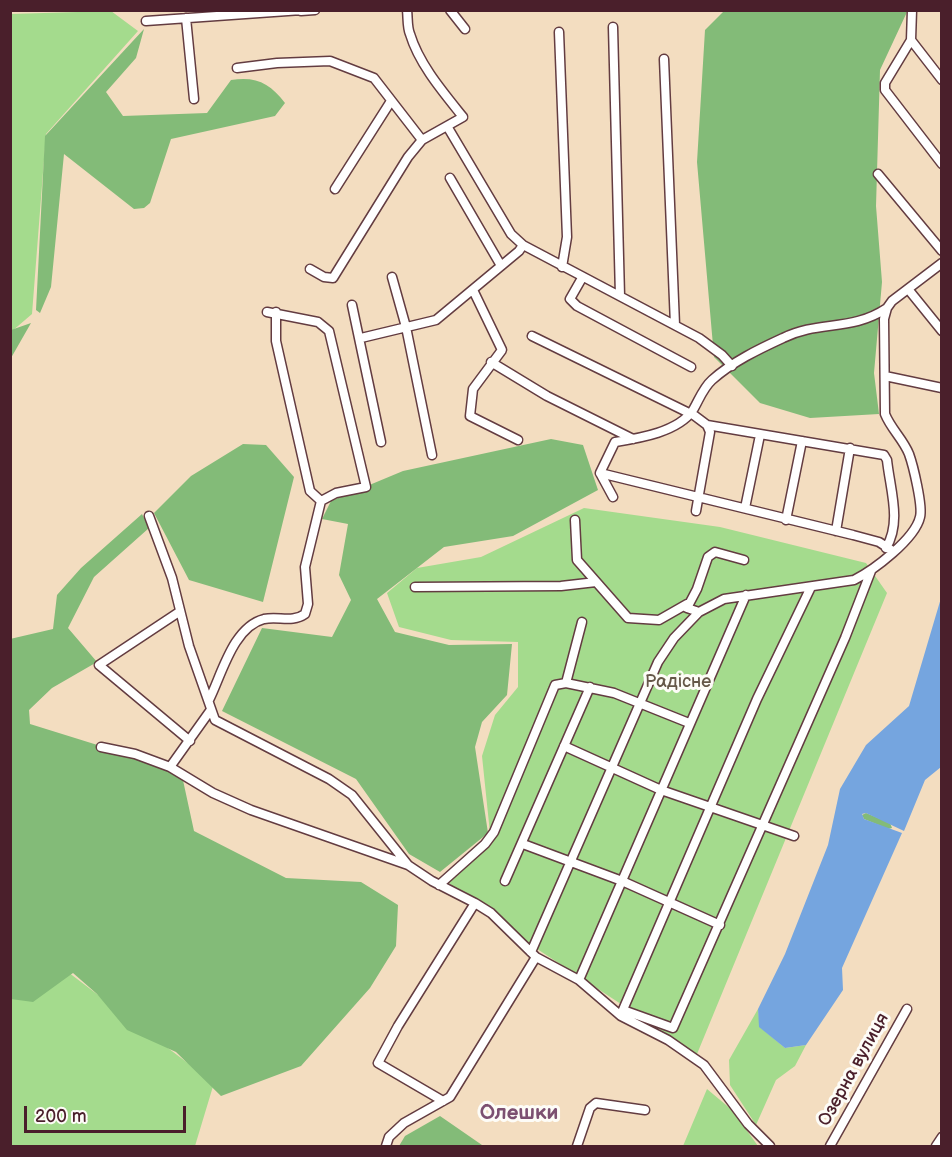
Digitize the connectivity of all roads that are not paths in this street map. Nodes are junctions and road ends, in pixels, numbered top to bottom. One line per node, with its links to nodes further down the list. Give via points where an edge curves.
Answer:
1 (315, 10): 5 (street)
2 (407, 10): 17 (street, via 414,45 463,117)
3 (450, 10): 9 (street)
4 (912, 10): 11 (street)
5 (302, 11): 6 (street)
6 (186, 18): 7 (street); 15 (street)
7 (146, 21)
8 (613, 27): 33 (street)
9 (465, 29)
10 (559, 32): 27 (street, via 567,237)
11 (911, 40): 14 (street); 19 (street, via 885,83 885,90)
12 (664, 59): 36 (street)
13 (237, 68): 16 (street, via 330,61 374,78)
14 (942, 80)
15 (194, 99)
16 (391, 101): 18 (street); 22 (street)
17 (447, 126): 18 (street); 23 (street, via 511,234)
18 (422, 140): 28 (street, via 333,278)
19 (942, 164)
20 (878, 174): 24 (street)
21 (450, 178): 26 (street)
22 (335, 189)
23 (523, 245): 26 (street); 27 (street)
24 (942, 251)
25 (942, 262): 31 (street)
26 (500, 264): 32 (street)
27 (562, 267): 30 (street)
28 (310, 269)
29 (392, 277): 37 (street)
30 (582, 278): 33 (street); 43 (street, via 570,299 577,306)
31 (908, 288): 35 (street); 38 (street)
32 (473, 290): 37 (street, via 436,320); 41 (street, via 502,350)
33 (620, 296): 36 (street)
34 (352, 305): 40 (street)
35 (886, 308): 42 (street, via 852,324 807,328); 44 (street)
36 (675, 324): 42 (street)
37 (406, 327): 40 (street); 54 (street)
38 (942, 331)
39 (532, 336): 46 (street)
40 (361, 338): 52 (street)
41 (491, 362): 49 (street, via 547,396); 50 (street, via 472,389 470,416)
42 (732, 366): 46 (street, via 711,381)
43 (691, 367)
44 (885, 376): 45 (street); 65 (street, via 885,414 909,454 921,516 914,532)
45 (942, 388)
46 (690, 413): 47 (street); 49 (street, via 666,430)
47 (707, 425): 48 (street); 57 (street, via 710,432)
48 (760, 435): 51 (street); 59 (street)
49 (633, 439): 55 (street, via 615,442)
50 (518, 440)
51 (802, 441): 53 (street); 63 (street)
52 (381, 442)
53 (850, 448): 64 (street); 65 (street, via 878,452 887,460 896,521)
54 (432, 455)
55 (600, 472): 56 (street); 57 (street)
56 (613, 497)
57 (699, 497): 59 (street); 60 (street)
58 (321, 501): 58 (street, via 336,493 366,487 335,355 326,327 271,312 310,491); 78 (street, via 305,567 305,614 298,619 265,619 248,626 239,636)
59 (745, 508): 63 (street)
60 (696, 511)
61 (149, 516): 73 (street, via 172,578)
62 (575, 520): 68 (street, via 577,560)
63 (786, 520): 64 (street)
64 (836, 531): 65 (street, via 879,542)
65 (889, 550): 67 (street)
66 (744, 560): 72 (street, via 711,554 698,589)
67 (872, 571): 70 (street, via 854,580); 89 (street)
68 (596, 582): 69 (street, via 561,586); 72 (street, via 634,620 659,620)
69 (415, 587)
70 (811, 587): 71 (street); 88 (street)
71 (746, 595): 74 (street, via 724,599); 81 (street)
72 (687, 604): 74 (street, via 687,608)
73 (179, 612): 78 (street); 82 (street, via 99,665)
74 (699, 612): 79 (street, via 663,654)
75 (582, 622): 76 (street)
76 (566, 683): 77 (street); 96 (street, via 555,685 494,832 486,844)
77 (590, 687): 79 (street); 83 (street)
78 (209, 700): 80 (street)
79 (640, 704): 81 (street); 86 (street)
80 (210, 711): 82 (street); 93 (street, via 224,726 329,779 352,795)
81 (689, 723): 87 (street)
82 (190, 741): 85 (street)
83 (564, 746): 86 (street); 91 (street)
84 (100, 747): 85 (street)
85 (170, 767): 93 (street, via 251,810)
86 (613, 768): 87 (street); 92 (street)
87 (661, 790): 88 (street); 95 (street)
88 (711, 807): 89 (street); 97 (street)
89 (762, 825): 90 (street); 99 (street)
90 (794, 836)
91 (523, 844): 92 (street); 94 (street)
92 (571, 862): 95 (street); 100 (street)
93 (408, 865): 96 (street)
94 (505, 881)
95 (622, 881): 97 (street); 101 (street)
96 (439, 885): 98 (street)
97 (671, 901): 99 (street); 103 (street)
98 (475, 903): 100 (street, via 491,913); 104 (street, via 378,1063)
99 (720, 925): 103 (street, via 673,1028)
100 (533, 955): 101 (street); 104 (street, via 450,1097)
101 (579, 980): 103 (street)
102 (907, 1009): 110 (street, Озерна вулиця)
103 (622, 1013): 109 (street, via 704,1065 748,1124)
104 (443, 1101): 107 (street, via 404,1123 389,1137)
105 (645, 1110): 108 (street, via 596,1104 590,1108)
106 (942, 1137): 111 (street)
107 (386, 1146)
108 (577, 1146)
109 (770, 1146)
110 (831, 1146)
111 (936, 1146)

